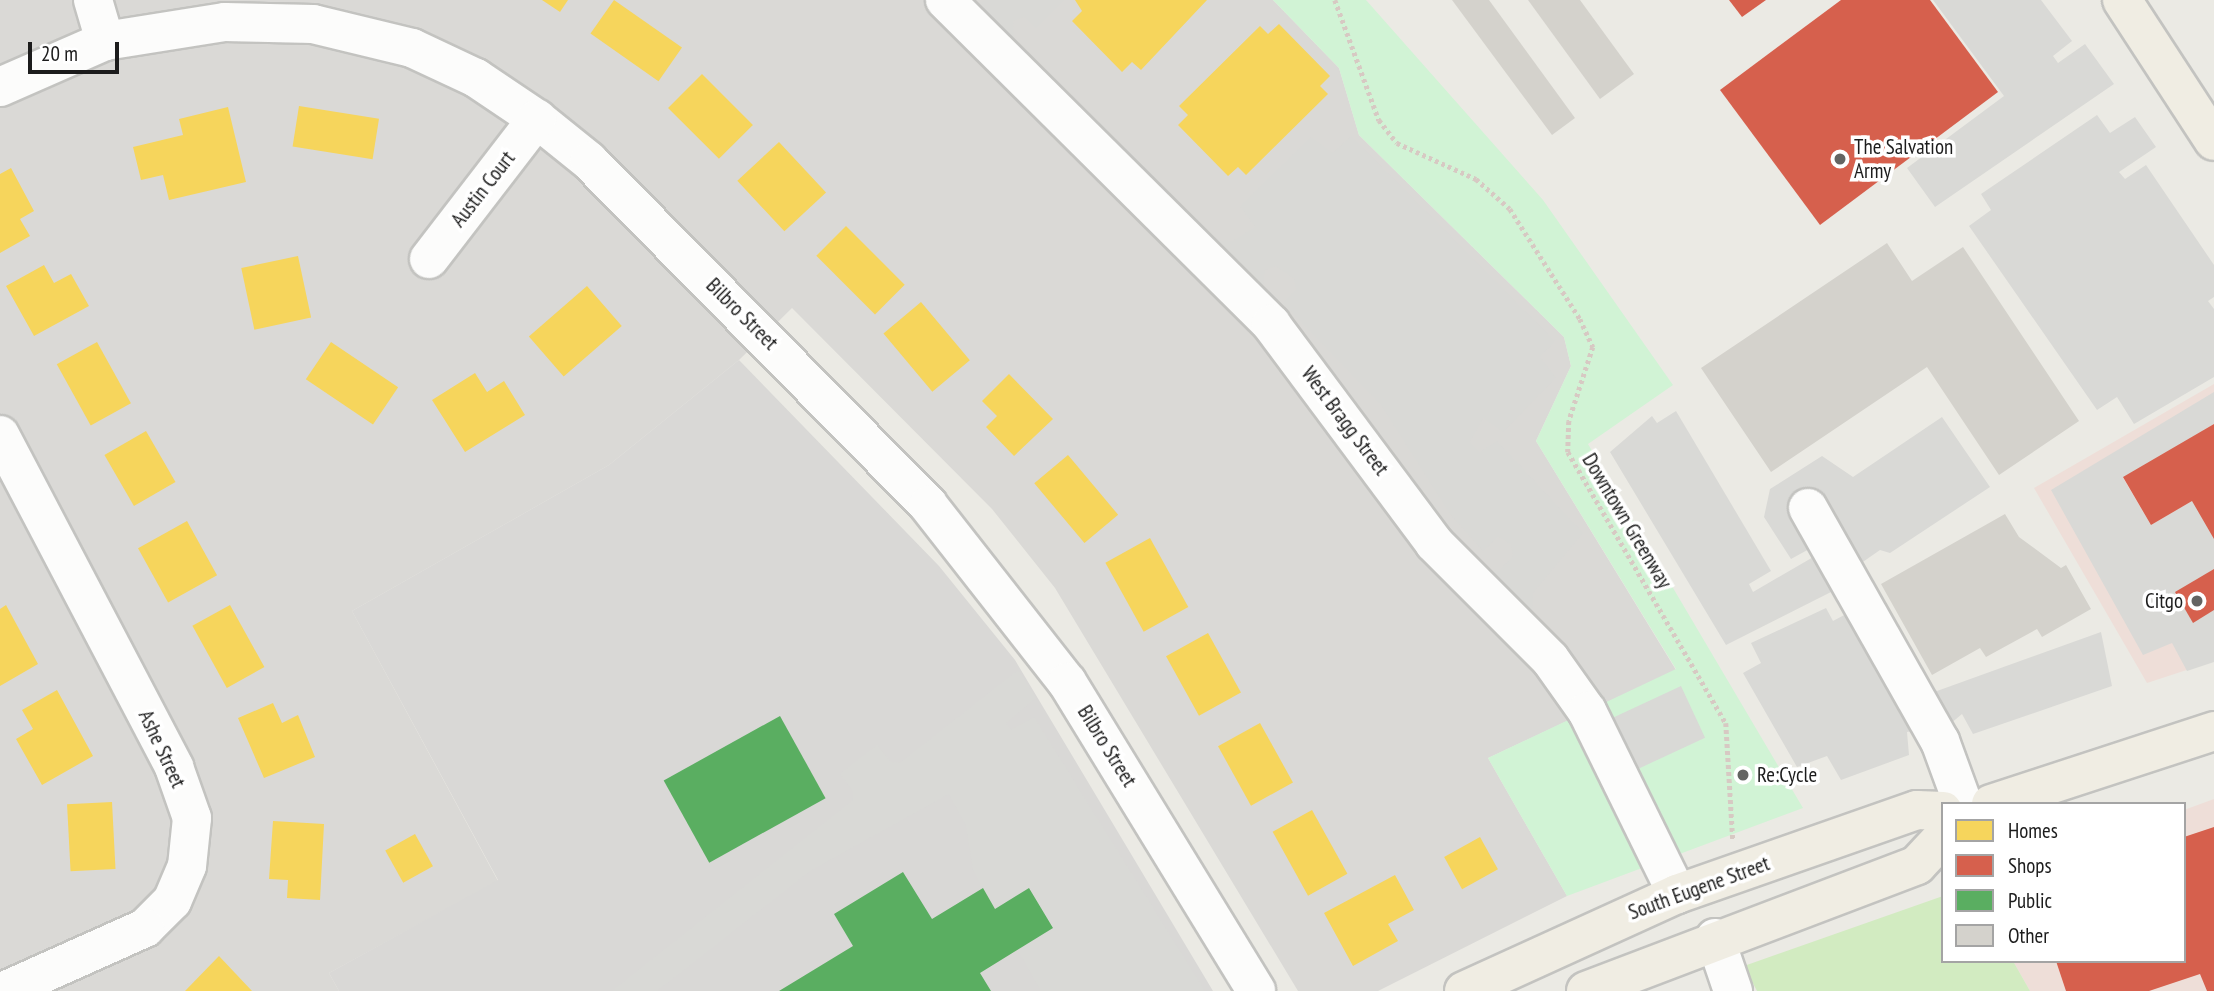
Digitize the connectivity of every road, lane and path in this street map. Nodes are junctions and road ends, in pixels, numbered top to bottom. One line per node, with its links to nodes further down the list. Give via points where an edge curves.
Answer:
1 (93, 0): 5 (street)
2 (945, 0): 18 (street, West Bragg Street, via 1271,324 1434,544 1550,659 1587,711)
3 (1335, 0): 17 (path, Downtown Greenway, via 1391,135 1476,179 1510,209 1580,319 1593,347 1569,421 1568,452 1726,723 1732,755 1727,818)
4 (2122, 0): 8 (main road)
5 (105, 41): 6 (street, Bilbro Street); 7 (street, Bilbro Street, via 225,22 313,24 412,48 476,78)
6 (0, 87)
7 (537, 119): 9 (street, Austin Court); 21 (street, Bilbro Street, via 589,161 928,505 1067,682)
8 (2214, 141)
9 (429, 259)
10 (0, 435): 20 (street, Ashe Street, via 174,768 192,818 177,890 145,928)
11 (1808, 508): 13 (street, via 1940,741)
12 (2214, 731): 14 (main road)
13 (1962, 802)
14 (1997, 802)
15 (1941, 811): 17 (main road, South Eugene Street, via 1917,810)
16 (1941, 839): 19 (main road, via 1917,865)
17 (1746, 870): 18 (main road, South Eugene Street)
18 (1677, 894): 22 (main road, South Eugene Street)
19 (1715, 938): 23 (main road); 24 (street)
20 (4, 991)
21 (1256, 991)
22 (1464, 991)
23 (1586, 991)
24 (1733, 991)

